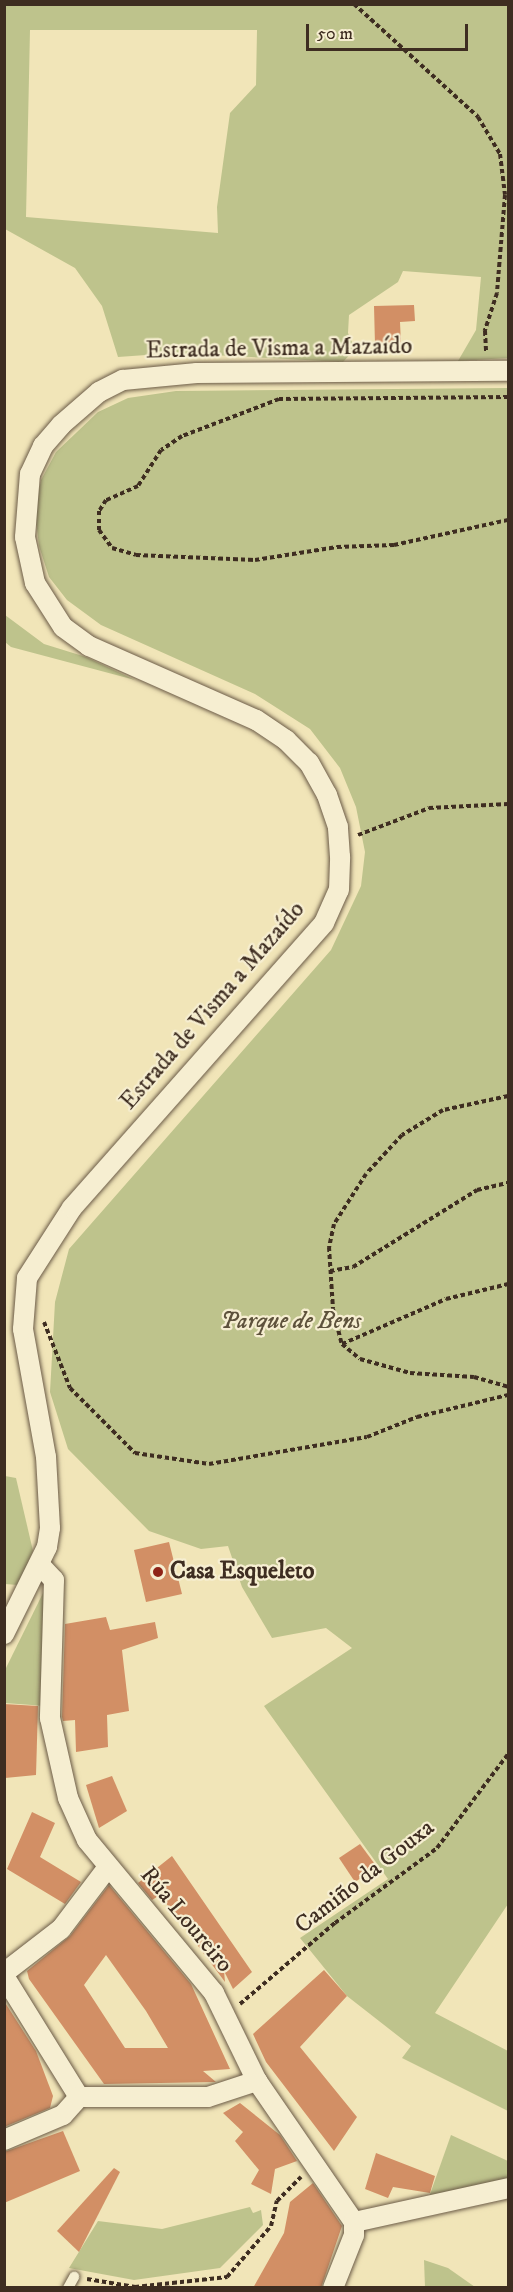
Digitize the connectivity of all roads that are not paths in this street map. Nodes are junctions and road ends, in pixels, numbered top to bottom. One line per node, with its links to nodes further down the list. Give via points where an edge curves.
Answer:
1 (508, 371): 2 (street, Estrada de Visma a Mazaído, via 197,373 123,380 99,392 61,424 43,446 30,474 24,507 33,571 63,627 90,646 256,720 286,740 309,763 327,795 340,847 339,890 324,923 72,1208 27,1278 22,1315 49,1492 50,1528)
2 (39, 1564): 3 (street, Estrada de Visma a Mazaído); 4 (street, Rúa Loureiro, via 54,1580 49,1679 56,1760 87,1840)
3 (4, 1634)
4 (108, 1867): 5 (street, via 61,1929); 6 (street, Rúa Loureiro, via 166,1930 228,2015)
5 (4, 1975): 7 (street)
6 (257, 2081): 7 (street, via 208,2097); 10 (street, Rúa Loureiro)
7 (79, 2097): 8 (street, via 63,2115)
8 (4, 2140)
9 (508, 2188): 10 (street)
10 (354, 2222): 13 (street, via 354,2235)
11 (74, 2277): 12 (lane)
12 (68, 2288)
13 (333, 2288)

